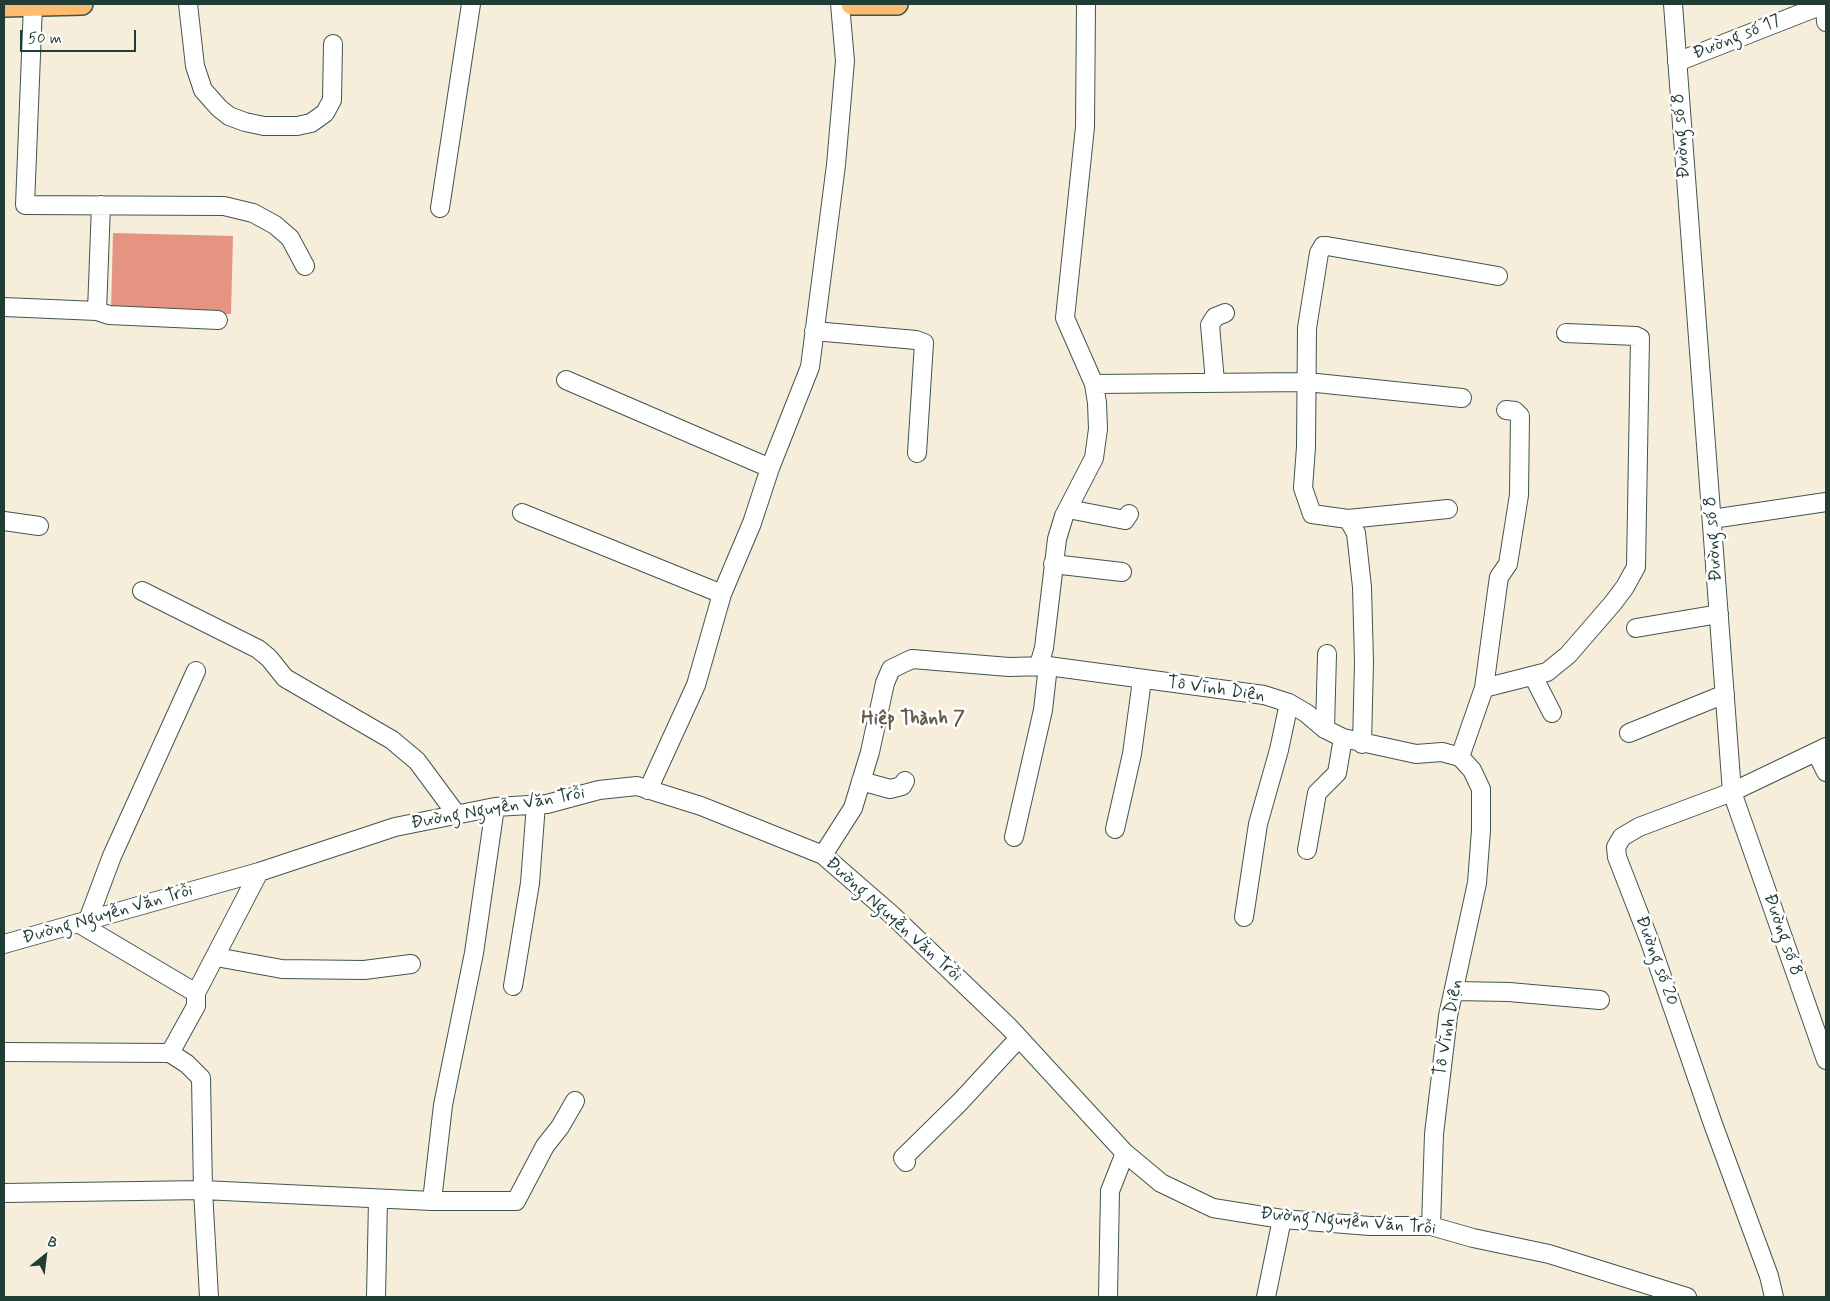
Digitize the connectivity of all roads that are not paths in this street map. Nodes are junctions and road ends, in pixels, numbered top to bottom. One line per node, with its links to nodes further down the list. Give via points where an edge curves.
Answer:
1 (82, 4): 10 (main road)
2 (188, 4): 13 (street, via 195,66 204,90 229,116 245,122 264,126 297,126 311,123 325,113 333,92)
3 (472, 4): 16 (street)
4 (840, 4): 23 (street, via 845,43 844,71 836,165)
5 (852, 4): 6 (main road)
6 (897, 4)
7 (1086, 4): 28 (street, via 1085,127 1065,318)
8 (1673, 4): 14 (street, Đường số 8)
9 (1825, 4): 12 (street); 14 (street, Đường số 17)
10 (33, 5): 11 (main road); 15 (street, via 25,205)
11 (4, 6)
12 (1826, 22)
13 (333, 44)
14 (1677, 62): 39 (street, Đường số 8)
15 (100, 205): 17 (street, via 224,206 253,213 290,238); 20 (street)
16 (440, 208)
17 (305, 266)
18 (1498, 276): 27 (street, via 1323,246 1319,253 1307,328)
19 (4, 307): 20 (street)
20 (98, 311): 22 (street, via 109,315)
21 (1225, 313): 26 (street, via 1214,317 1210,325)
22 (218, 320)
23 (814, 331): 31 (street, via 924,343); 32 (street, via 810,367)
24 (1566, 333): 51 (street, via 1640,338 1636,567 1613,603 1568,655 1547,672)
25 (566, 380): 32 (street)
26 (1215, 382): 27 (street); 28 (street)
27 (1307, 382): 29 (street); 38 (street, via 1303,488 1312,514)
28 (1094, 384): 34 (street, via 1098,429 1094,458)
29 (1462, 398)
30 (1506, 410): 53 (street, via 1515,411 1520,416 1520,495 1508,564 1499,578 1496,591)
31 (917, 453)
32 (770, 468): 45 (street, via 752,523)
33 (1826, 502): 39 (street)
34 (1068, 509): 37 (street, via 1125,520); 42 (street, via 1057,539)
35 (1448, 509): 38 (street)
36 (522, 513): 45 (street)
37 (1129, 514)
38 (1348, 519): 60 (street, via 1356,533 1362,586)
39 (1712, 519): 46 (street, Đường số 8)
40 (4, 521): 41 (street)
41 (39, 526)
42 (1053, 564): 43 (street); 49 (street)
43 (1122, 572)
44 (142, 591): 70 (street, via 258,649 285,678 392,740 417,761)
45 (722, 594): 66 (street, via 696,685)
46 (1719, 614): 47 (street); 54 (street, Đường số 8)
47 (1636, 628)
48 (1327, 654): 57 (street)
49 (1043, 666): 52 (street, Tô Vĩnh Diện); 64 (street, Tô Vĩnh Diện, via 1009,667 912,659 892,669 885,683); 72 (street, via 1043,710)
50 (196, 671): 77 (street)
51 (1532, 676): 53 (street); 56 (street)
52 (1142, 680): 55 (street, Tô Vĩnh Diện, via 1264,694); 71 (street, via 1132,754)
53 (1484, 688): 62 (street)
54 (1725, 694): 58 (street); 67 (street, Đường số 8)
55 (1289, 703): 57 (street, Tô Vĩnh Diện); 76 (street, via 1258,824)
56 (1552, 713)
57 (1325, 728): 59 (street, Tô Vĩnh Diện)
58 (1629, 733)
59 (1343, 738): 60 (street, Tô Vĩnh Diện); 73 (street, via 1337,773 1317,794)
60 (1362, 744): 62 (street, Tô Vĩnh Diện, via 1416,754 1442,752)
61 (1821, 750): 63 (street); 67 (street, Đường số 20)
62 (1460, 757): 82 (street, Tô Vĩnh Diện, via 1472,770 1481,789 1481,830 1477,883)
63 (1826, 772)
64 (861, 781): 65 (street, via 890,789 902,786); 74 (street, Tô Vĩnh Diện, via 853,808)
65 (905, 781)
66 (648, 790): 68 (street, Đường Nguyễn Văn Trỗi, via 637,786 599,790); 74 (street, Đường Nguyễn Văn Trỗi, via 701,806)
67 (1732, 792): 88 (street, Đường số 8); 103 (street, Đường số 20, via 1639,827 1622,837 1616,847)
68 (536, 804): 69 (street, Đường Nguyễn Văn Trỗi); 81 (street, via 530,883)
69 (495, 807): 70 (street, Đường Nguyễn Văn Trỗi); 95 (street, via 474,953 443,1105)
70 (456, 815): 75 (street, Đường Nguyễn Văn Trỗi, via 395,827)
71 (1115, 829)
72 (1014, 837)
73 (1307, 850)
74 (823, 855): 85 (street, Đường Nguyễn Văn Trỗi, via 892,915)
75 (259, 872): 77 (street, Đường Nguyễn Văn Trỗi); 79 (street)
76 (1244, 917)
77 (83, 922): 78 (street, Đường Nguyễn Văn Trỗi); 83 (street)
78 (4, 944)
79 (216, 957): 80 (street, via 299,970 364,970); 83 (street)
80 (411, 964)
81 (513, 986)
82 (1454, 991): 84 (street); 97 (street, Tô Vĩnh Diện, via 1437,1110)
83 (196, 993): 87 (street, via 196,1006)
84 (1600, 1000)
85 (1019, 1038): 90 (street, Đường Nguyễn Văn Trỗi); 91 (street, via 903,1158)
86 (4, 1052): 87 (street)
87 (170, 1053): 92 (street, via 201,1078)
88 (1826, 1060)
89 (574, 1101): 95 (street, via 536,1161 516,1201)
90 (1125, 1154): 96 (street, Đường Nguyễn Văn Trỗi, via 1161,1183 1213,1208); 100 (street, via 1110,1191)
91 (906, 1162)
92 (203, 1190): 93 (street); 94 (street); 98 (street)
93 (4, 1193)
94 (378, 1200): 95 (street); 99 (street)
95 (432, 1202)
96 (1282, 1218): 97 (street, Đường Nguyễn Văn Trỗi, via 1370,1226); 101 (street)
97 (1431, 1226): 102 (street, Đường Nguyễn Văn Trỗi, via 1549,1254)
98 (209, 1297)
99 (376, 1297)
100 (1108, 1297)
101 (1266, 1297)
102 (1687, 1297)
103 (1774, 1297)

